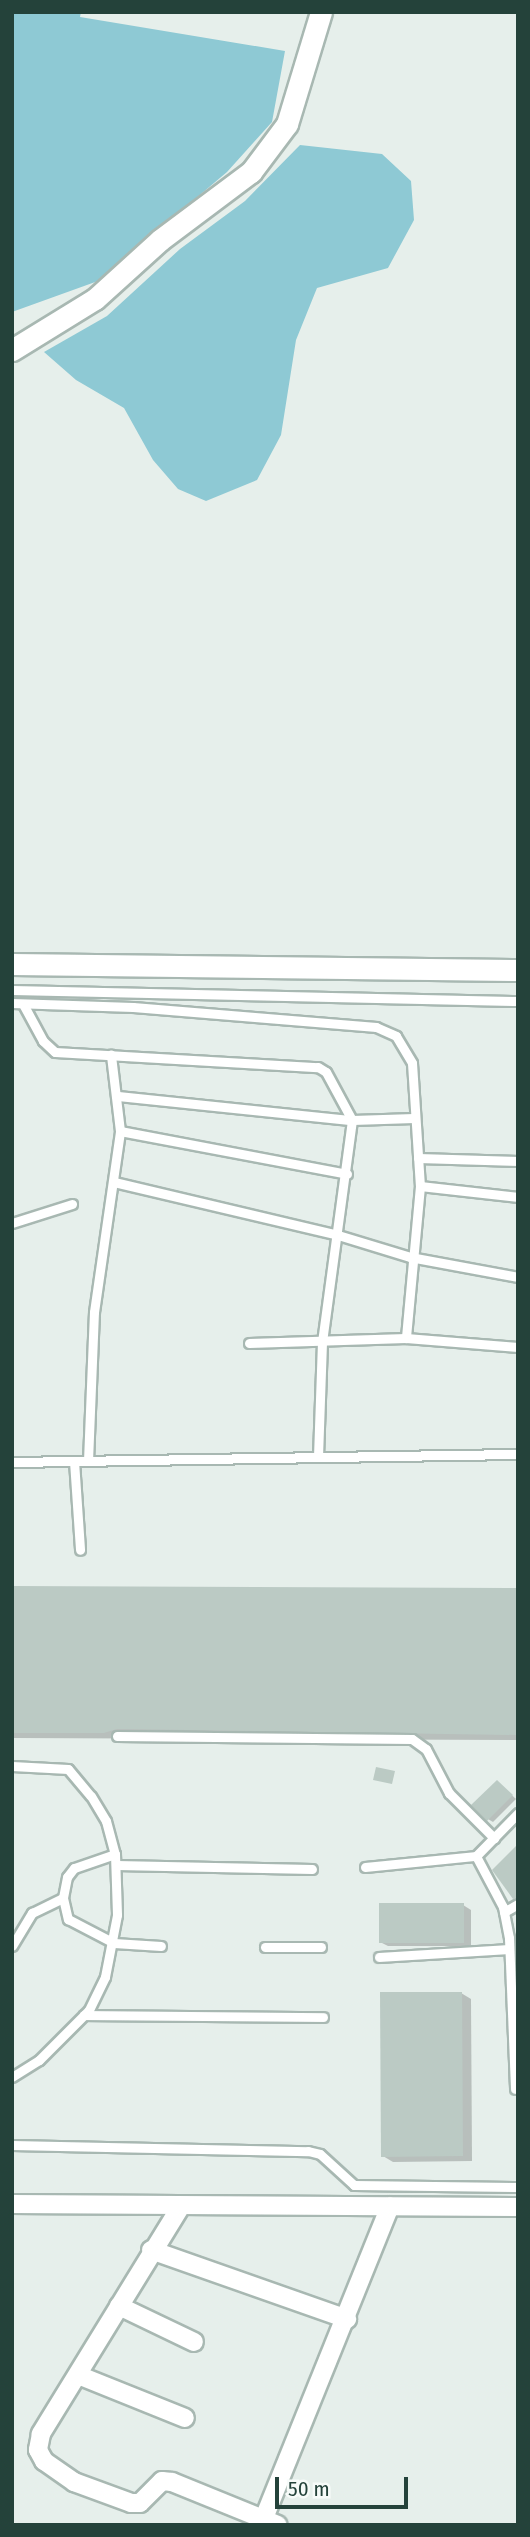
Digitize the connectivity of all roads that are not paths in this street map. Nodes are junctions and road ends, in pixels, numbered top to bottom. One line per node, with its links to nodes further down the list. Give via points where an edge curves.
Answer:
1 (321, 12): 2 (street, via 287,124 251,172 160,240 95,299)
2 (16, 347)
3 (12, 964): 4 (street)
4 (518, 970)
5 (12, 990): 6 (lane)
6 (518, 1001)
7 (12, 1003): 8 (lane)
8 (23, 1004): 9 (lane, via 43,1041 55,1052); 11 (lane, via 133,1007 376,1027 396,1036 409,1052)
9 (111, 1055): 10 (lane); 12 (lane, via 318,1066 326,1072)
10 (118, 1096): 12 (lane); 13 (lane)
11 (414, 1118): 12 (lane); 14 (lane)
12 (352, 1120): 16 (lane)
13 (120, 1131): 16 (lane); 17 (lane)
14 (418, 1158): 15 (lane); 18 (lane)
15 (518, 1161)
16 (347, 1174): 22 (lane)
17 (114, 1182): 22 (lane); 32 (lane, via 94,1311)
18 (420, 1186): 19 (lane); 23 (lane)
19 (518, 1198)
20 (72, 1203): 21 (lane)
21 (12, 1223)
22 (338, 1235): 23 (lane); 26 (lane)
23 (410, 1257): 24 (lane); 25 (lane)
24 (518, 1277)
25 (407, 1338): 26 (lane); 28 (lane)
26 (322, 1342): 27 (lane); 30 (lane)
27 (249, 1343)
28 (518, 1348)
29 (518, 1454): 30 (lane)
30 (318, 1457): 32 (lane)
31 (75, 1461): 32 (lane); 33 (lane); 34 (lane)
32 (88, 1461)
33 (12, 1462)
34 (80, 1550)
35 (117, 1736): 38 (lane, via 412,1739 426,1749 449,1793)
36 (12, 1766): 39 (lane, via 62,1767 76,1775 106,1821)
37 (518, 1813): 38 (lane)
38 (494, 1838): 40 (lane)
39 (115, 1854): 41 (lane); 44 (lane, via 74,1868)
40 (476, 1856): 42 (lane); 46 (lane)
41 (116, 1865): 43 (lane); 47 (lane)
42 (365, 1867)
43 (312, 1869)
44 (63, 1898): 47 (lane, via 68,1919 75,1926); 48 (lane, via 32,1913)
45 (518, 1904): 46 (lane)
46 (504, 1912): 52 (lane)
47 (114, 1943): 49 (lane); 54 (lane, via 105,1977)
48 (12, 1946)
49 (160, 1946)
50 (265, 1947): 51 (lane)
51 (321, 1947)
52 (509, 1949): 53 (lane); 57 (lane)
53 (379, 1956)
54 (84, 2015): 55 (lane); 56 (lane, via 39,2060)
55 (323, 2017)
56 (12, 2077)
57 (515, 2089)
58 (12, 2145): 59 (lane, via 308,2151 320,2154 354,2185)
59 (518, 2186)
60 (12, 2204): 61 (street)
61 (181, 2206): 62 (street); 64 (street)
62 (390, 2206): 63 (street); 66 (street)
63 (518, 2207)
64 (151, 2250): 65 (street); 66 (street)
65 (118, 2306): 67 (street); 68 (street)
66 (347, 2319): 70 (street)
67 (194, 2342)
68 (78, 2375): 69 (street); 70 (street, via 41,2434 38,2450 44,2462 74,2482 131,2503 140,2503 162,2481)
69 (185, 2418)
70 (258, 2520)

